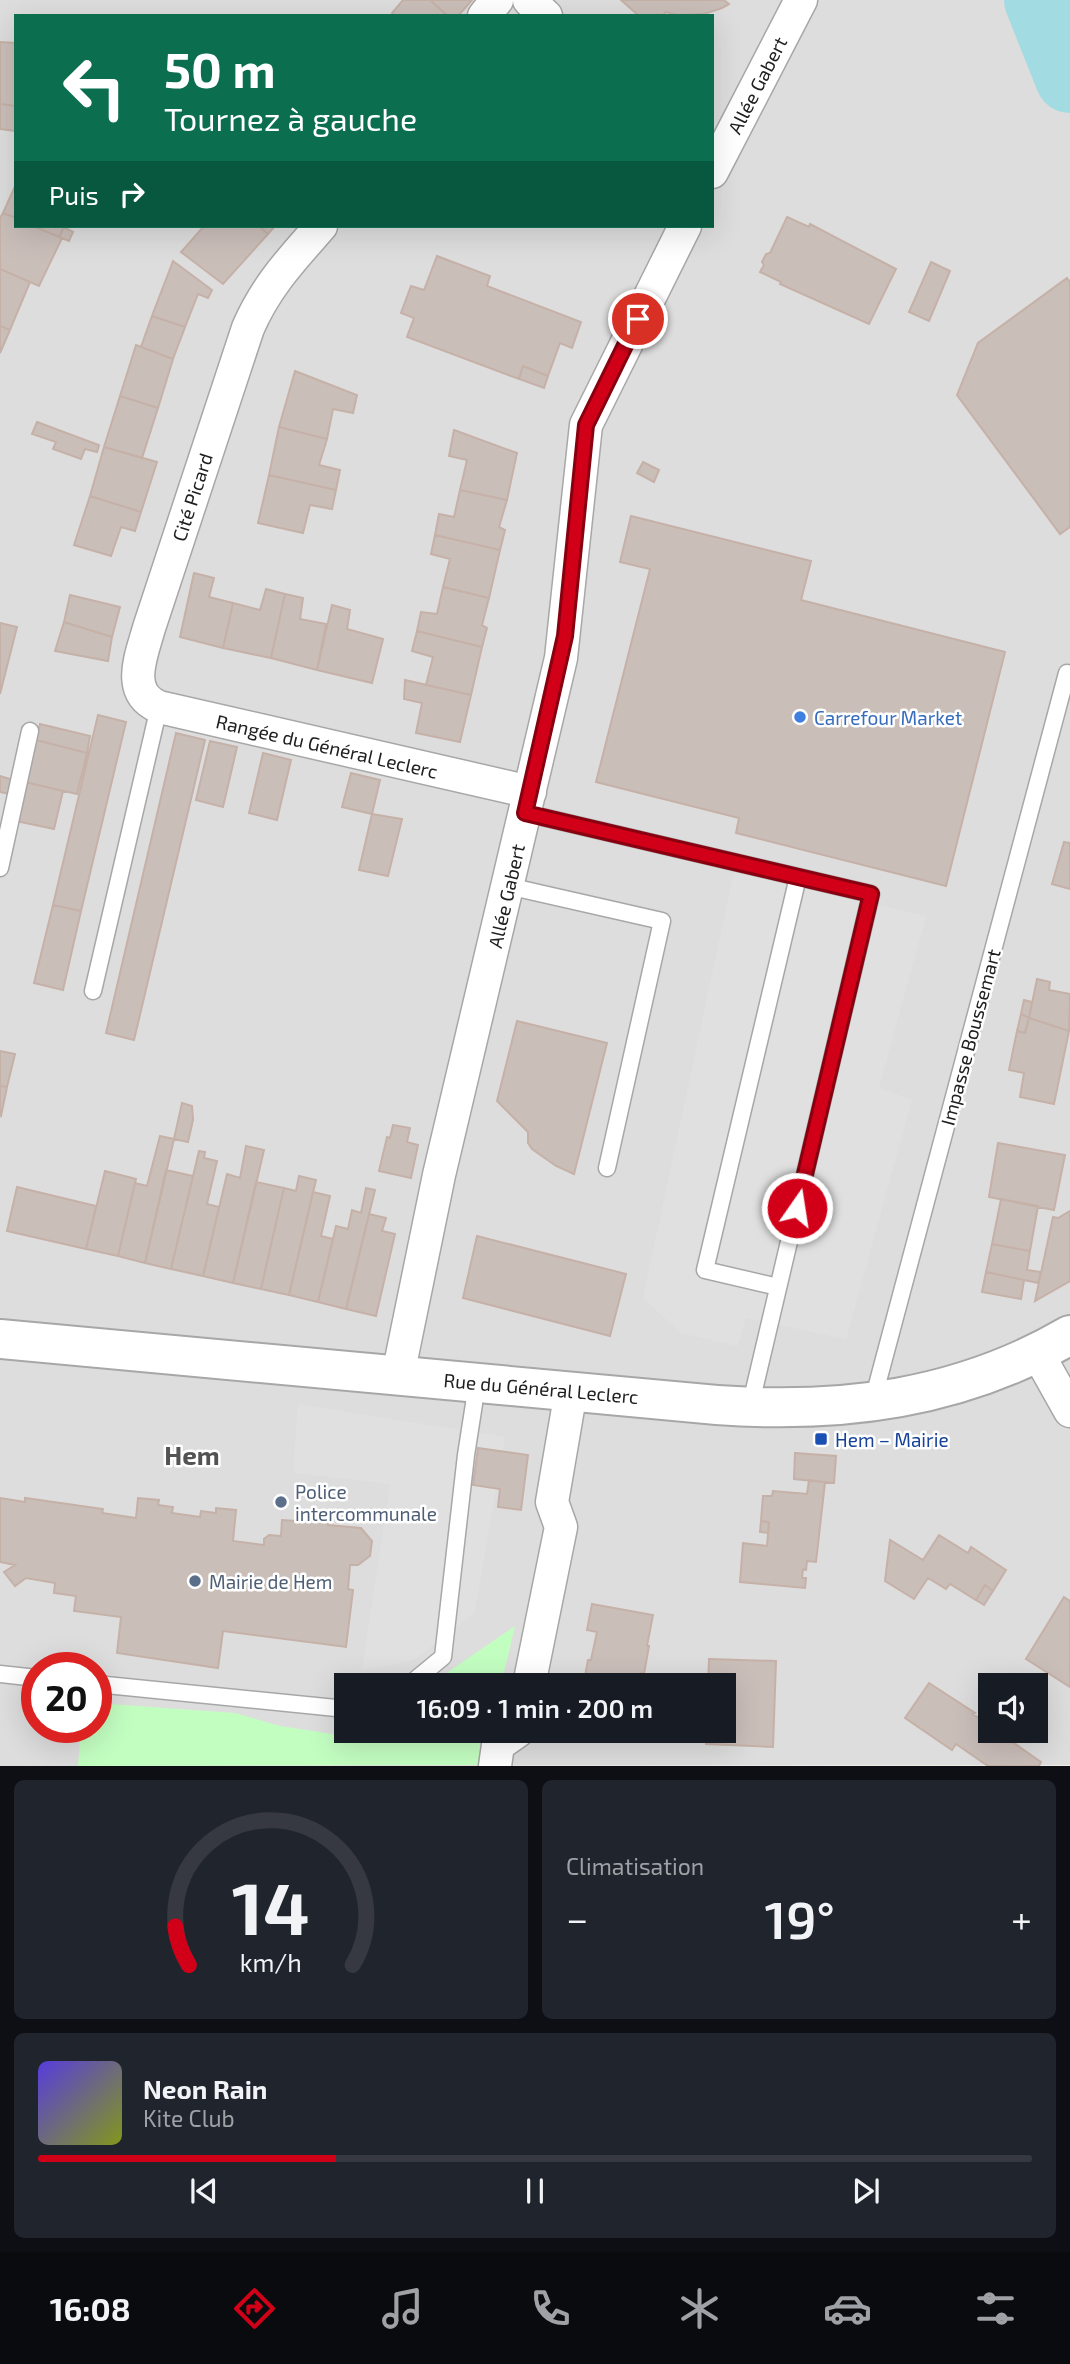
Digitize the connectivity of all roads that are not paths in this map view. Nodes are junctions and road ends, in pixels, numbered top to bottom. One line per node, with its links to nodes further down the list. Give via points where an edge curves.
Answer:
1 (497, 0): 4 (street)
2 (529, 0): 5 (street)
3 (801, 0): 6 (street, Allée Gabert)
4 (486, 14)
5 (544, 14)
6 (714, 168)
7 (319, 228): 10 (street, Cité Picard, via 274,280 254,314 149,628 138,682 146,702)
8 (684, 228): 12 (street, Allée Gabert, via 586,425 565,636)
9 (1066, 673): 24 (lane, Impasse Boussemart)
10 (159, 708): 12 (street, Rangée du Général Leclerc); 16 (lane)
11 (30, 731): 13 (lane)
12 (527, 802): 14 (lane); 15 (street, Allée Gabert)
13 (0, 868)
14 (798, 877): 18 (lane, via 705,1270); 18 (lane, via 871,894)
15 (508, 886): 17 (lane, via 662,921); 21 (street, Allée Gabert, via 439,1175)
16 (93, 991)
17 (607, 1168)
18 (778, 1287): 25 (lane)
19 (0, 1339): 21 (street, Rue du Général Leclerc)
20 (1054, 1345): 24 (street, Rue du Général Leclerc, via 1011,1366 955,1384); 26 (street)
21 (398, 1375): 22 (street, Rue du Général Leclerc)
22 (475, 1383): 23 (street, Rue du Général Leclerc); 27 (lane, via 443,1657)
23 (571, 1391): 25 (street, Rue du Général Leclerc); 28 (street, via 552,1502 561,1527)
24 (873, 1402): 25 (street, Rue du Général Leclerc, via 805,1409)
25 (750, 1407)
26 (1070, 1411)
27 (424, 1673)
28 (531, 1673)
29 (0, 1674): 30 (lane)
30 (21, 1676)
31 (112, 1686): 32 (lane)
32 (334, 1708)
33 (501, 1743): 34 (street)
34 (495, 1766)

